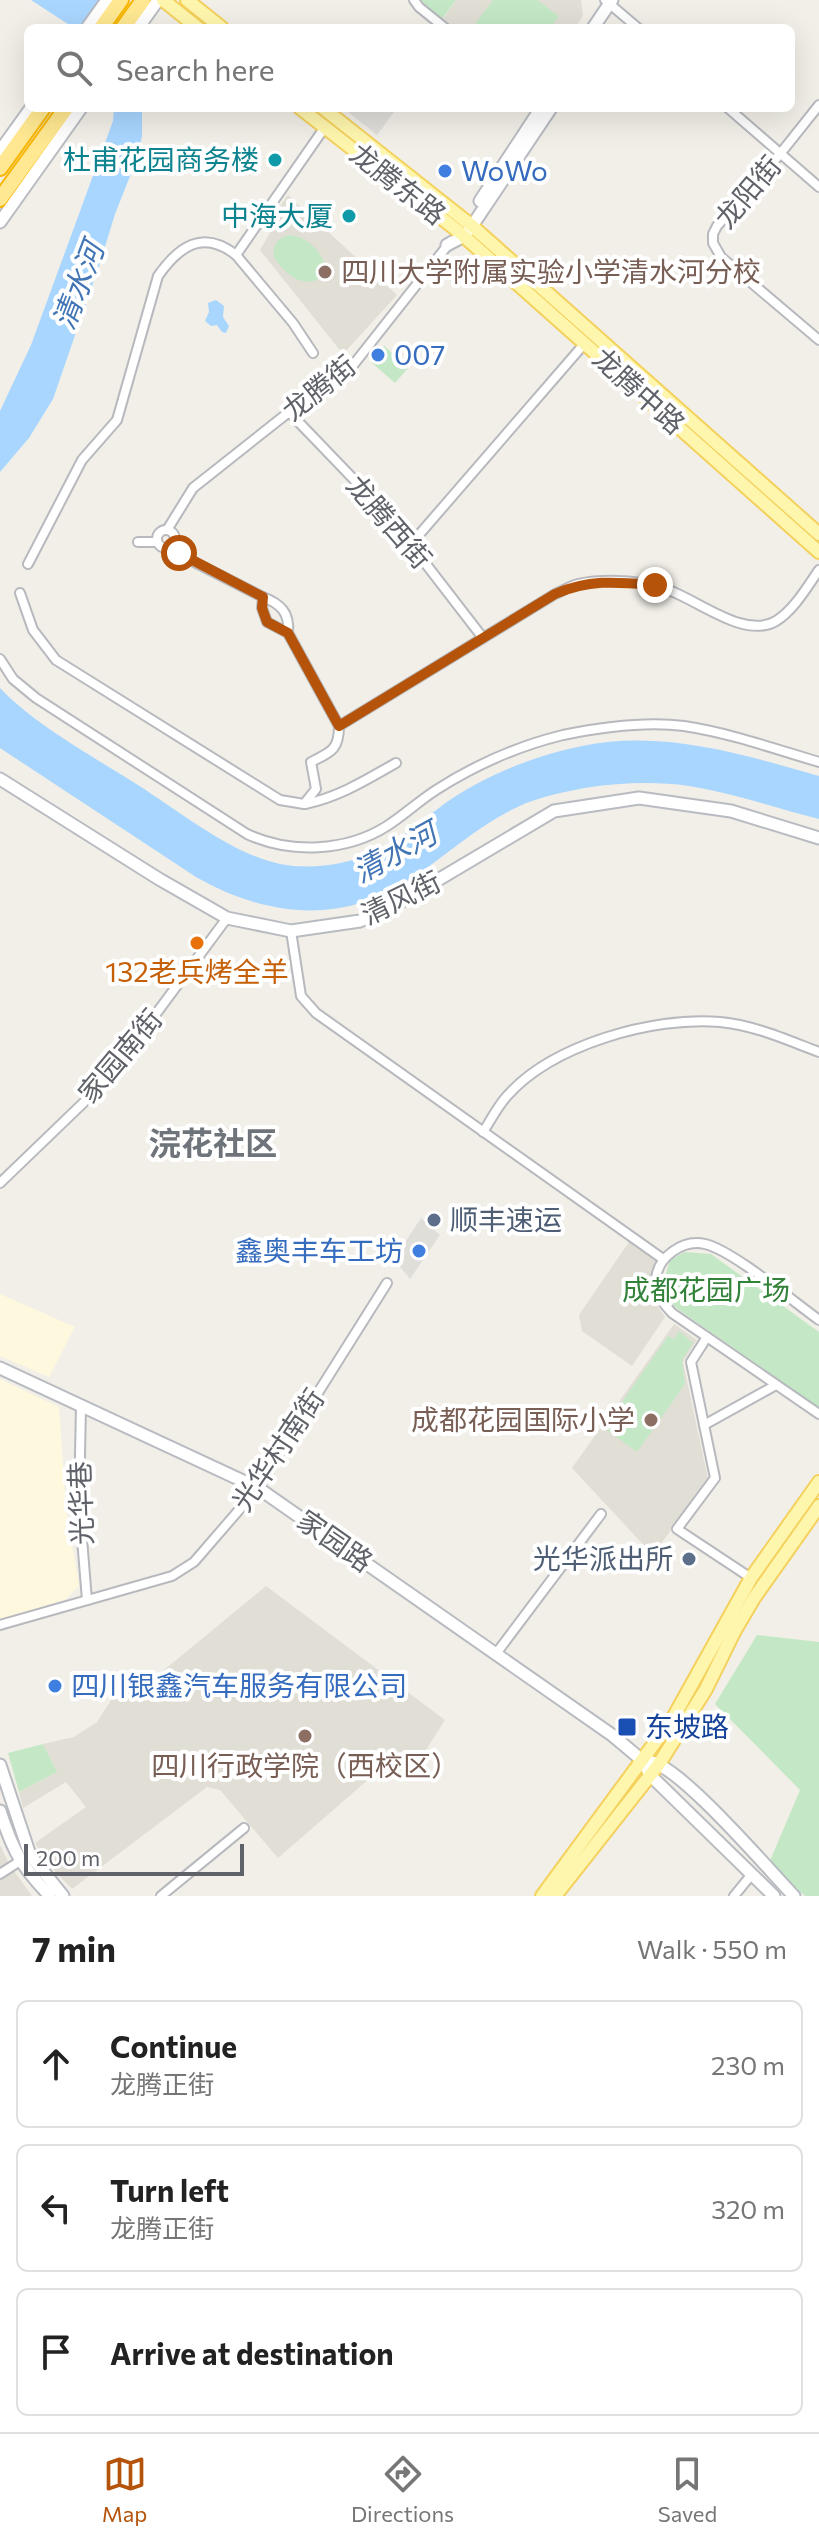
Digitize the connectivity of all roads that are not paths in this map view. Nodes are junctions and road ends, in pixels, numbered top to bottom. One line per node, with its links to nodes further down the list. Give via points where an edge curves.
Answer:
1 (107, 0): 8 (street)
2 (121, 0): 9 (highway)
3 (143, 0): 10 (highway)
4 (160, 0): 11 (street); 12 (main road)
5 (187, 0): 13 (main road)
6 (414, 0): 14 (street)
7 (612, 2): 15 (street); 16 (street); 17 (street)
8 (90, 24)
9 (104, 24)
10 (126, 24)
11 (141, 24)
12 (193, 24)
13 (217, 24)
14 (440, 24)
15 (596, 24)
16 (604, 24)
17 (634, 24)
18 (819, 105): 30 (street, 龙阳街)
19 (28, 112): 29 (street)
20 (40, 112): 31 (highway)
21 (63, 112): 33 (highway)
22 (78, 112): 34 (street)
23 (305, 112): 28 (main road, 龙腾东路)
24 (328, 112): 35 (main road, 龙腾东路)
25 (538, 112): 35 (street)
26 (548, 112): 35 (street)
27 (733, 112): 30 (street)
28 (325, 127): 35 (main road, 龙腾东路); 37 (street)
29 (0, 151)
30 (780, 154): 32 (street); 38 (street, 龙阳街, via 723,217 713,243 721,257)
31 (0, 168)
32 (819, 187)
33 (0, 199)
34 (0, 222)
35 (465, 229): 36 (street); 39 (main road, 龙腾中路); 43 (main road, 龙腾中路)
36 (447, 245): 41 (street, 龙腾街, via 354,364)
37 (236, 255): 40 (street); 49 (street, via 215,242 196,243 177,253 158,276 117,420 82,460)
38 (819, 340)
39 (585, 343): 46 (street); 48 (main road, 龙腾中路)
40 (313, 353)
41 (289, 412): 42 (street, 龙腾街, via 193,488); 46 (street, 龙腾西街)
42 (167, 530): 45 (street, via 159,533); 47 (street, via 175,538)
43 (819, 534)
44 (138, 542): 45 (street)
45 (157, 542): 47 (street, via 164,549)
46 (411, 544): 54 (street, 龙腾西街)
47 (173, 546): 52 (street)
48 (819, 552)
49 (28, 564)
50 (819, 570): 54 (street, via 776,621 758,627 742,625 678,592 614,582 577,584)
51 (20, 593): 62 (street, via 33,630 56,660 270,795)
52 (263, 597): 53 (street, via 284,609); 53 (street, via 267,622)
53 (288, 633): 56 (street)
54 (483, 638): 56 (street)
55 (0, 659): 57 (street, via 13,679 36,698 247,834 300,848 368,836 492,759 530,744 610,727 684,726)
56 (339, 726): 60 (street, via 338,743 311,762)
57 (819, 762)
58 (396, 763): 61 (street)
59 (0, 779): 64 (street, 清风街)
60 (316, 789): 61 (street); 62 (street)
61 (329, 799): 62 (street)
62 (304, 804)
63 (819, 838): 65 (street, 清风街, via 731,811 639,798 554,811 360,921)
64 (227, 918): 65 (street, 清风街); 68 (street, 家园南街, via 107,1080)
65 (291, 931): 67 (street, via 307,1005)
66 (819, 1052): 67 (street, via 720,1022 657,1024 551,1060 507,1096)
67 (483, 1132): 69 (street)
68 (0, 1183)
69 (663, 1259): 71 (street, via 678,1247 703,1243 723,1251); 72 (street, via 655,1281 663,1304)
70 (387, 1283): 79 (street, 光华村南街)
71 (819, 1320)
72 (707, 1337): 74 (street); 77 (street, via 691,1362)
73 (0, 1368): 75 (street, 家园路)
74 (776, 1385): 76 (street); 77 (street)
75 (81, 1406): 79 (street, 家园路); 83 (street, 光华巷, via 79,1502)
76 (819, 1414)
77 (704, 1425): 82 (street, via 715,1478 677,1529)
78 (819, 1482): 82 (main road)
79 (258, 1488): 83 (street, 光华村南街, via 194,1562 172,1576); 85 (street, 家园路)
80 (819, 1506): 87 (main road, via 754,1598)
81 (601, 1514): 85 (street)
82 (751, 1578): 86 (main road)
83 (87, 1600): 84 (street, 光华村南街)
84 (0, 1625)
85 (495, 1655): 86 (street, 家园路)
86 (643, 1761): 87 (street); 89 (street); 98 (main road)
87 (659, 1764): 89 (main road); 102 (street, via 694,1791)
88 (0, 1765): 96 (street, via 30,1855)
89 (650, 1775): 94 (street); 99 (main road)
90 (0, 1811): 92 (street)
91 (244, 1828): 97 (street)
92 (20, 1861): 93 (street); 95 (street)
93 (0, 1874)
94 (752, 1874): 100 (street); 101 (street)
95 (50, 1896)
96 (63, 1896)
97 (161, 1896)
98 (542, 1896)
99 (555, 1896)
100 (734, 1896)
101 (774, 1896)
102 (794, 1896)

